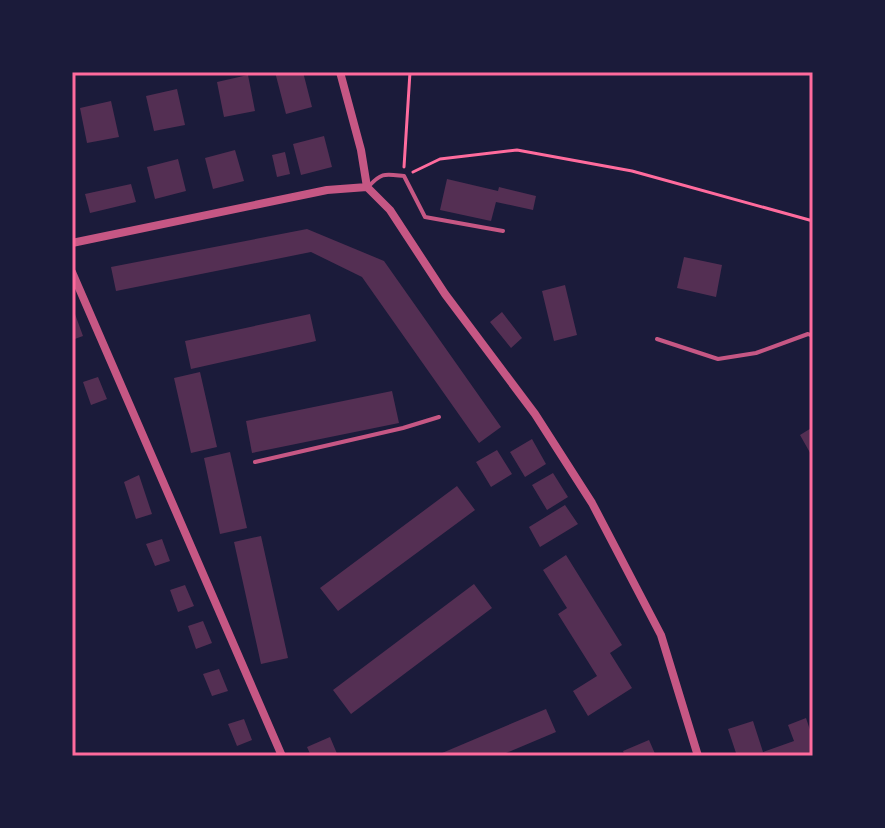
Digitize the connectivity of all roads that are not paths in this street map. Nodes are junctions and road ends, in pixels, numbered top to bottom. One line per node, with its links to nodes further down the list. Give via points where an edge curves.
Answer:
1 (340, 72): 2 (street)
2 (367, 187): 3 (lane, via 379,175 404,176 425,217); 4 (street, via 327,190); 11 (street, via 390,210 592,503 661,635)
3 (503, 231)
4 (72, 243)
5 (72, 272): 10 (street)
6 (813, 336): 7 (lane, via 718,359)
7 (657, 339)
8 (439, 417): 9 (lane)
9 (255, 462)
10 (282, 756)
11 (698, 756)

